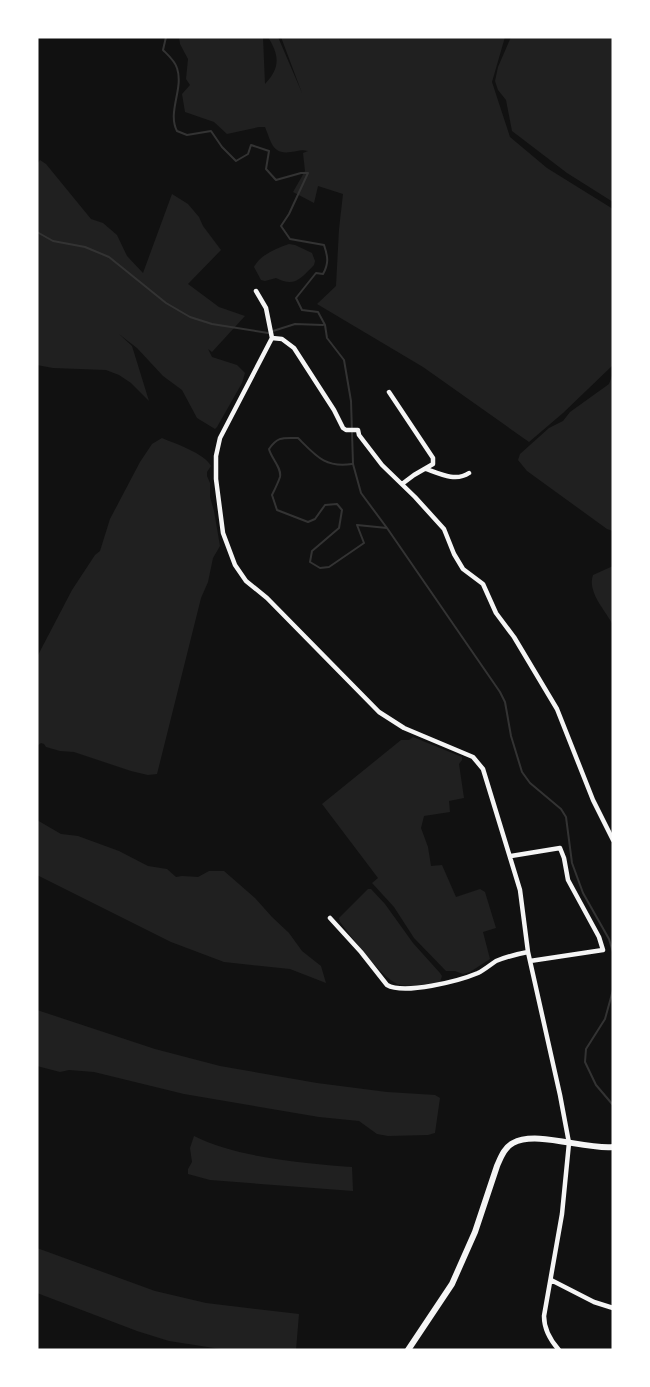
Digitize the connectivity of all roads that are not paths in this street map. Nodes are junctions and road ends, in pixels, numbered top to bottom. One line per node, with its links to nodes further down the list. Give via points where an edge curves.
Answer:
1 (256, 291): 2 (street, via 266,308)
2 (272, 338): 6 (street, via 294,348 346,430 358,430 382,465); 8 (street, via 220,438 216,456 223,533 235,565 379,712 478,762)
3 (389, 391): 4 (street, via 433,458)
4 (426, 469): 5 (street, via 454,477); 6 (street)
5 (469, 472)
6 (402, 484): 7 (street, via 444,529 463,569 483,584 496,613 557,709)
7 (613, 840)
8 (511, 856): 10 (street); 11 (street, via 560,848 568,880 603,950)
9 (330, 918): 10 (street, via 393,989 455,981)
10 (528, 952): 11 (street)
11 (530, 961): 12 (street)
12 (569, 1143): 13 (main road); 14 (street); 16 (main road, via 527,1139 504,1152 452,1284)
13 (613, 1147)
14 (551, 1280): 15 (street); 17 (street, via 544,1322)
15 (613, 1308)
16 (408, 1350)
17 (559, 1350)

